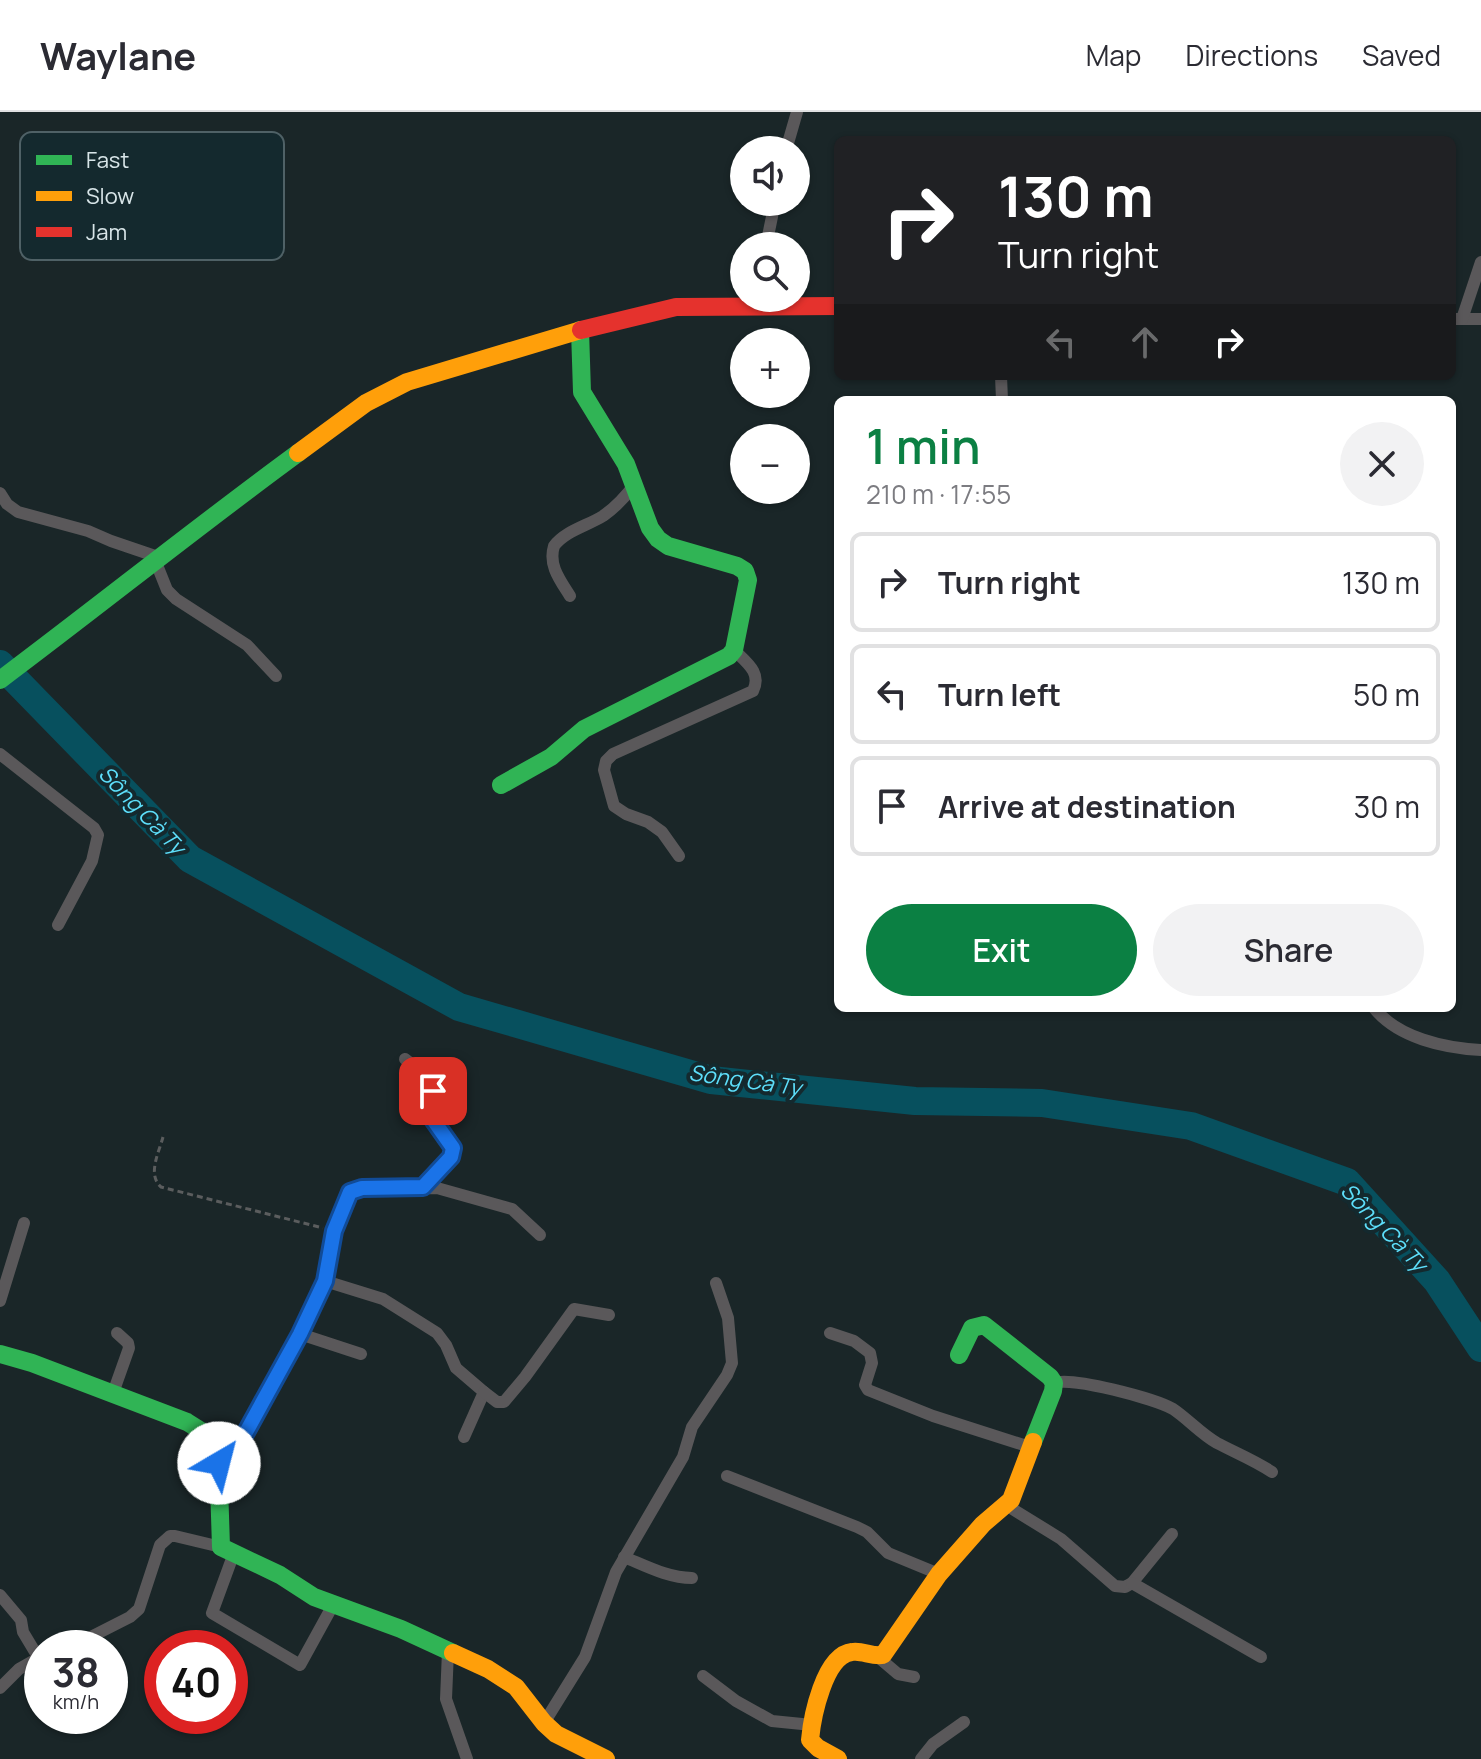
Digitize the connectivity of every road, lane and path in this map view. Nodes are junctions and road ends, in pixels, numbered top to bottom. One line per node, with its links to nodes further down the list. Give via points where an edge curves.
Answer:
1 (797, 112): 2 (street)
2 (790, 136)
3 (1481, 262): 7 (street)
4 (730, 304): 9 (street, via 676,307)
5 (810, 304): 6 (street)
6 (834, 306)
7 (1457, 319): 8 (street)
8 (1481, 319)
9 (580, 330): 10 (street, via 582,392); 12 (street, via 391,389)
10 (635, 484): 13 (street, via 604,515 554,546 555,572); 14 (street, via 658,539 748,574)
11 (0, 493): 12 (street, via 18,512 88,531)
12 (156, 558): 15 (street, via 167,590 176,599 247,645); 16 (street)
13 (570, 596)
14 (734, 650): 18 (street, via 584,729 551,757); 19 (street, via 755,672 753,691 606,761 614,806 662,832)
15 (276, 676)
16 (0, 680)
17 (0, 754): 20 (street, via 98,835 92,861)
18 (501, 785)
19 (679, 856)
20 (58, 925)
21 (1378, 1012): 22 (street, via 1402,1031 1446,1046)
22 (1481, 1050)
23 (405, 1059): 25 (street, via 430,1085 429,1114 453,1148)
24 (163, 1137): 27 (path, via 154,1172 161,1187)
25 (423, 1187): 27 (street, via 354,1190); 28 (street, via 512,1209)
26 (24, 1223): 31 (street)
27 (334, 1231): 29 (street)
28 (540, 1235)
29 (325, 1281): 35 (street); 40 (street, via 383,1299 437,1333 456,1368)
30 (716, 1283): 50 (street, via 728,1318 732,1363)
31 (0, 1301)
32 (609, 1315): 40 (street, via 574,1309 504,1402)
33 (117, 1333): 41 (street, via 129,1348)
34 (830, 1333): 44 (street, via 870,1353 865,1385 871,1391)
35 (300, 1334): 37 (street); 43 (street, via 245,1434)
36 (0, 1354): 41 (street)
37 (361, 1354)
38 (959, 1355): 39 (street, via 972,1328 984,1325)
39 (1054, 1383): 44 (street); 45 (street, via 1066,1380 1158,1401 1210,1439)
40 (484, 1392): 42 (street)
41 (113, 1393): 43 (street, via 187,1422)
42 (464, 1437)
43 (216, 1448): 49 (street)
44 (1033, 1448): 47 (street)
45 (1272, 1472)
46 (727, 1476): 51 (street, via 857,1527 896,1558)
47 (1006, 1505): 51 (street); 53 (street, via 1061,1539 1115,1586)
48 (1172, 1534): 53 (street)
49 (228, 1550): 55 (street); 55 (street, via 212,1613 300,1665); 56 (street, via 175,1536 165,1539 139,1609)
50 (624, 1557): 52 (street, via 662,1573); 66 (street, via 585,1657)
51 (939, 1574): 59 (street)
52 (692, 1578)
53 (1132, 1583): 60 (street)
54 (0, 1595): 57 (street, via 21,1620)
55 (333, 1605): 58 (street)
56 (104, 1630)
57 (24, 1633)
58 (448, 1651): 66 (street, via 510,1683); 68 (street, via 446,1699)
59 (878, 1657): 63 (street, via 898,1674); 67 (street, via 856,1651 839,1657 819,1694)
60 (1261, 1657)
61 (24, 1666): 64 (street)
62 (703, 1676): 67 (street, via 772,1721)
63 (914, 1677)
64 (0, 1688)
65 (964, 1722): 71 (street)
66 (544, 1723): 69 (street)
67 (812, 1725): 70 (street, via 813,1744)
68 (467, 1759)
69 (606, 1759)
70 (838, 1759)
71 (921, 1759)

